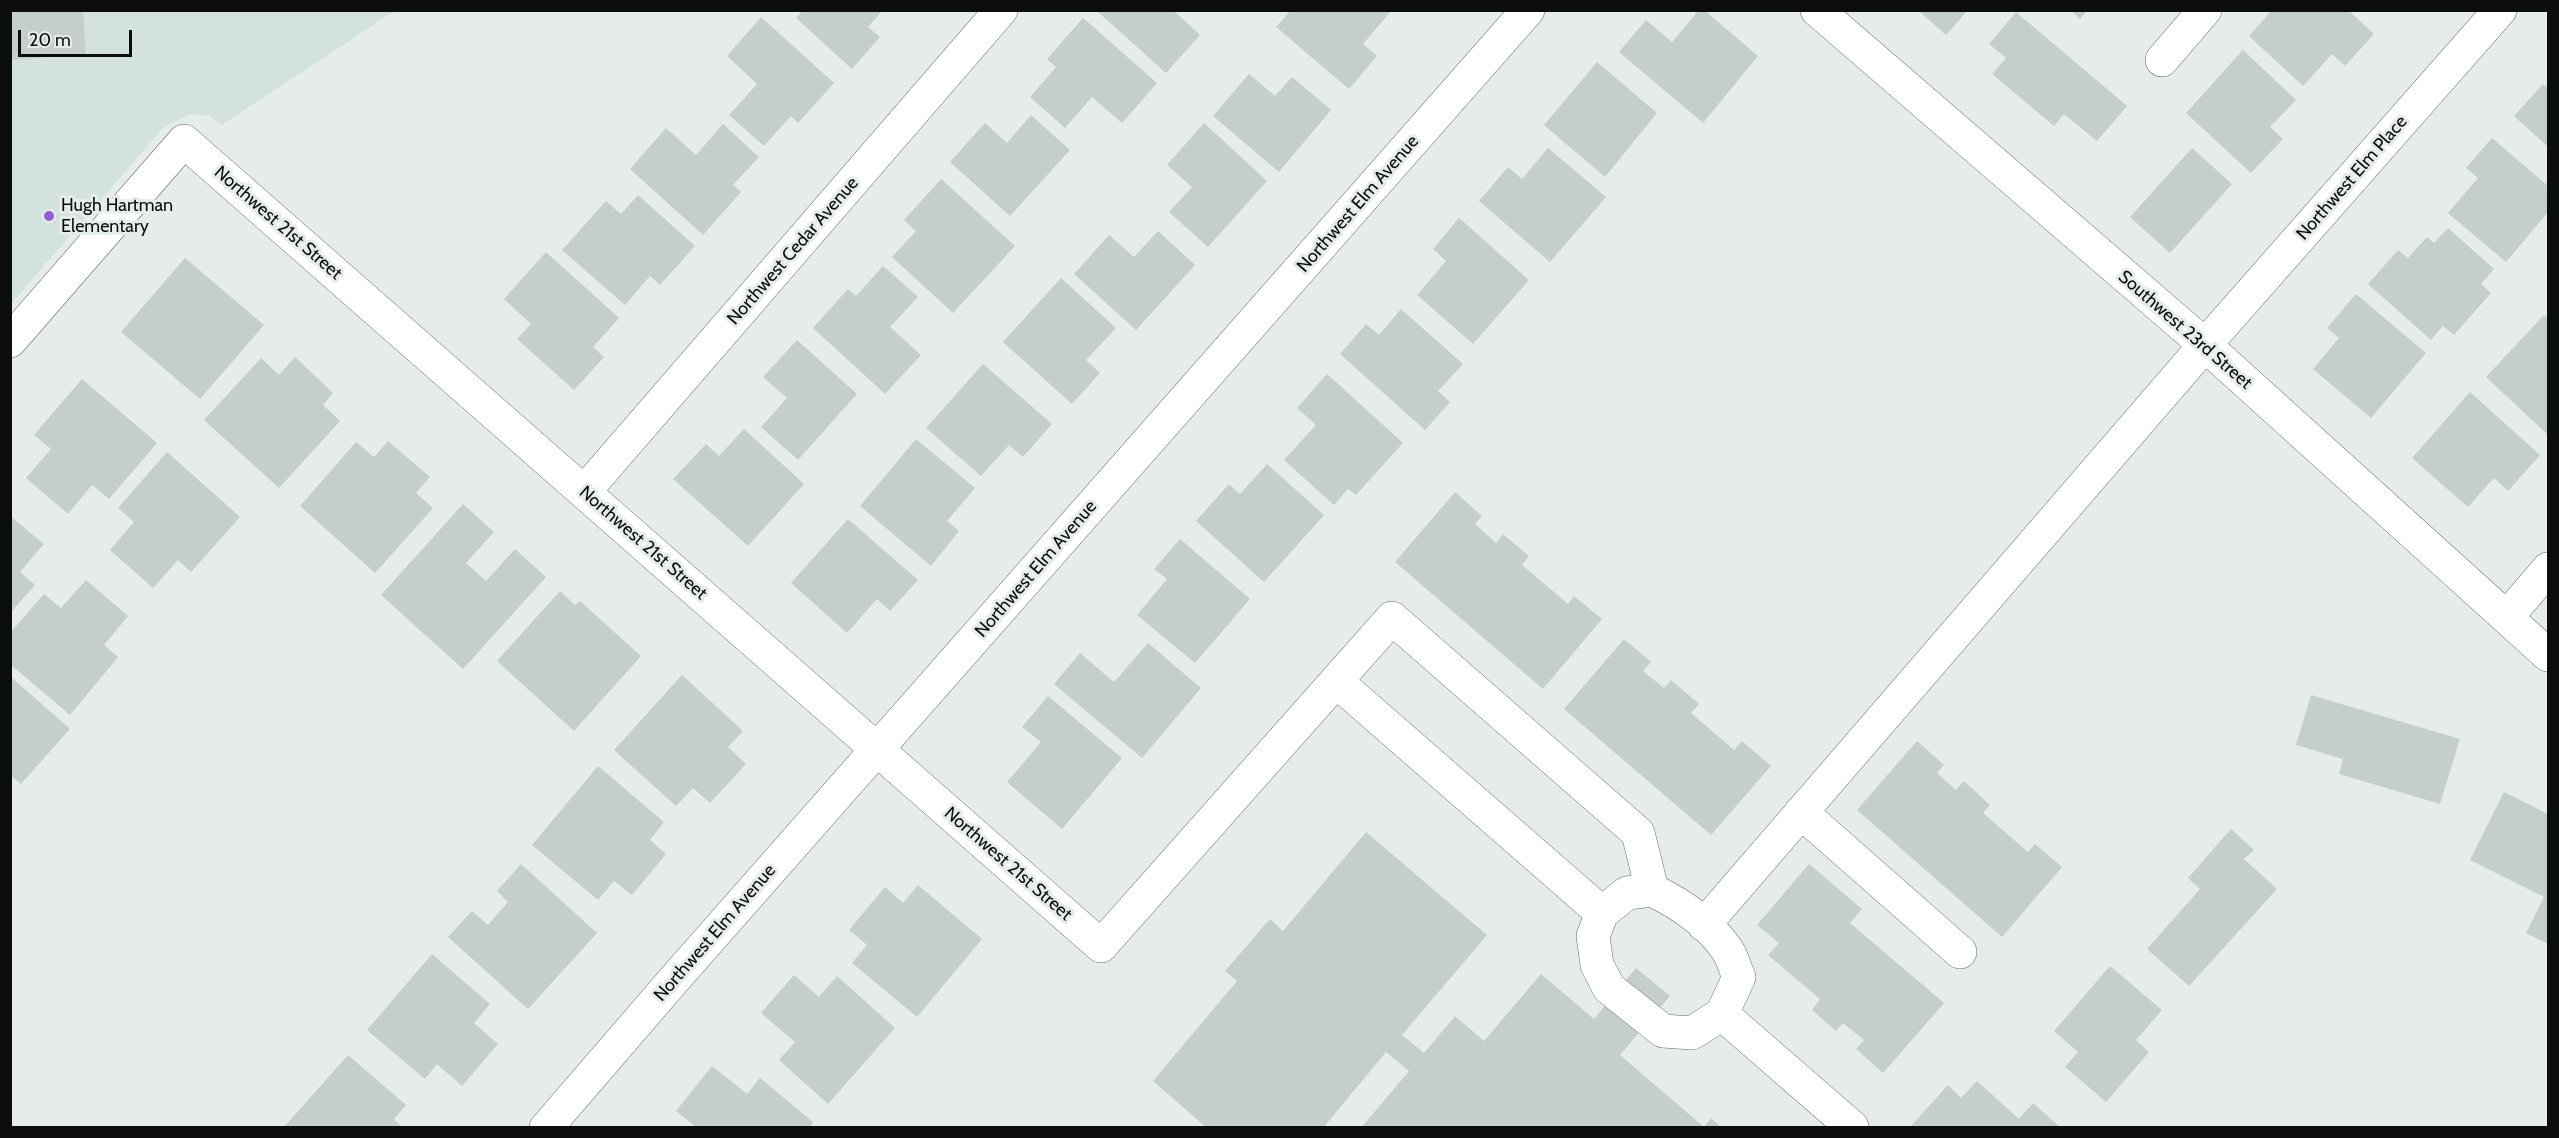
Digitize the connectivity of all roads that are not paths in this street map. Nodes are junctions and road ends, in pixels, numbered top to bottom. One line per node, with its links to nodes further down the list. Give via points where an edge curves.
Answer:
1 (1001, 10): 9 (street, Northwest Cedar Avenue)
2 (1528, 10): 14 (street, Northwest Elm Avenue)
3 (1817, 10): 8 (street, Southwest 23rd Street)
4 (2205, 10): 6 (street)
5 (2500, 10): 8 (street, Northwest Elm Place)
6 (2162, 60)
7 (10, 341): 9 (street, Northwest 21st Street, via 184,141)
8 (2205, 345): 11 (street, Southwest 23rd Street); 15 (street, Northwest Elm Place)
9 (585, 492): 14 (street, Northwest 21st Street)
10 (2548, 570): 11 (street)
11 (2507, 617): 12 (street, Southwest 23rd Street)
12 (2548, 655)
13 (1336, 681): 14 (street, Northwest 21st Street, via 1101,945); 16 (street, via 1392,618 1638,833); 17 (street)
14 (878, 749): 22 (street, Northwest Elm Avenue)
15 (1801, 812): 18 (street, Northwest Elm Place); 19 (street)
16 (1652, 890): 17 (street, via 1627,893); 18 (street, via 1678,903)
17 (1602, 913): 20 (street, via 1593,936 1597,965 1609,988 1630,1007 1663,1031 1692,1034)
18 (1704, 925): 20 (street, via 1728,952 1739,977)
19 (1960, 952)
20 (1722, 1014): 21 (street)
21 (1852, 1126)
22 (546, 1128)

